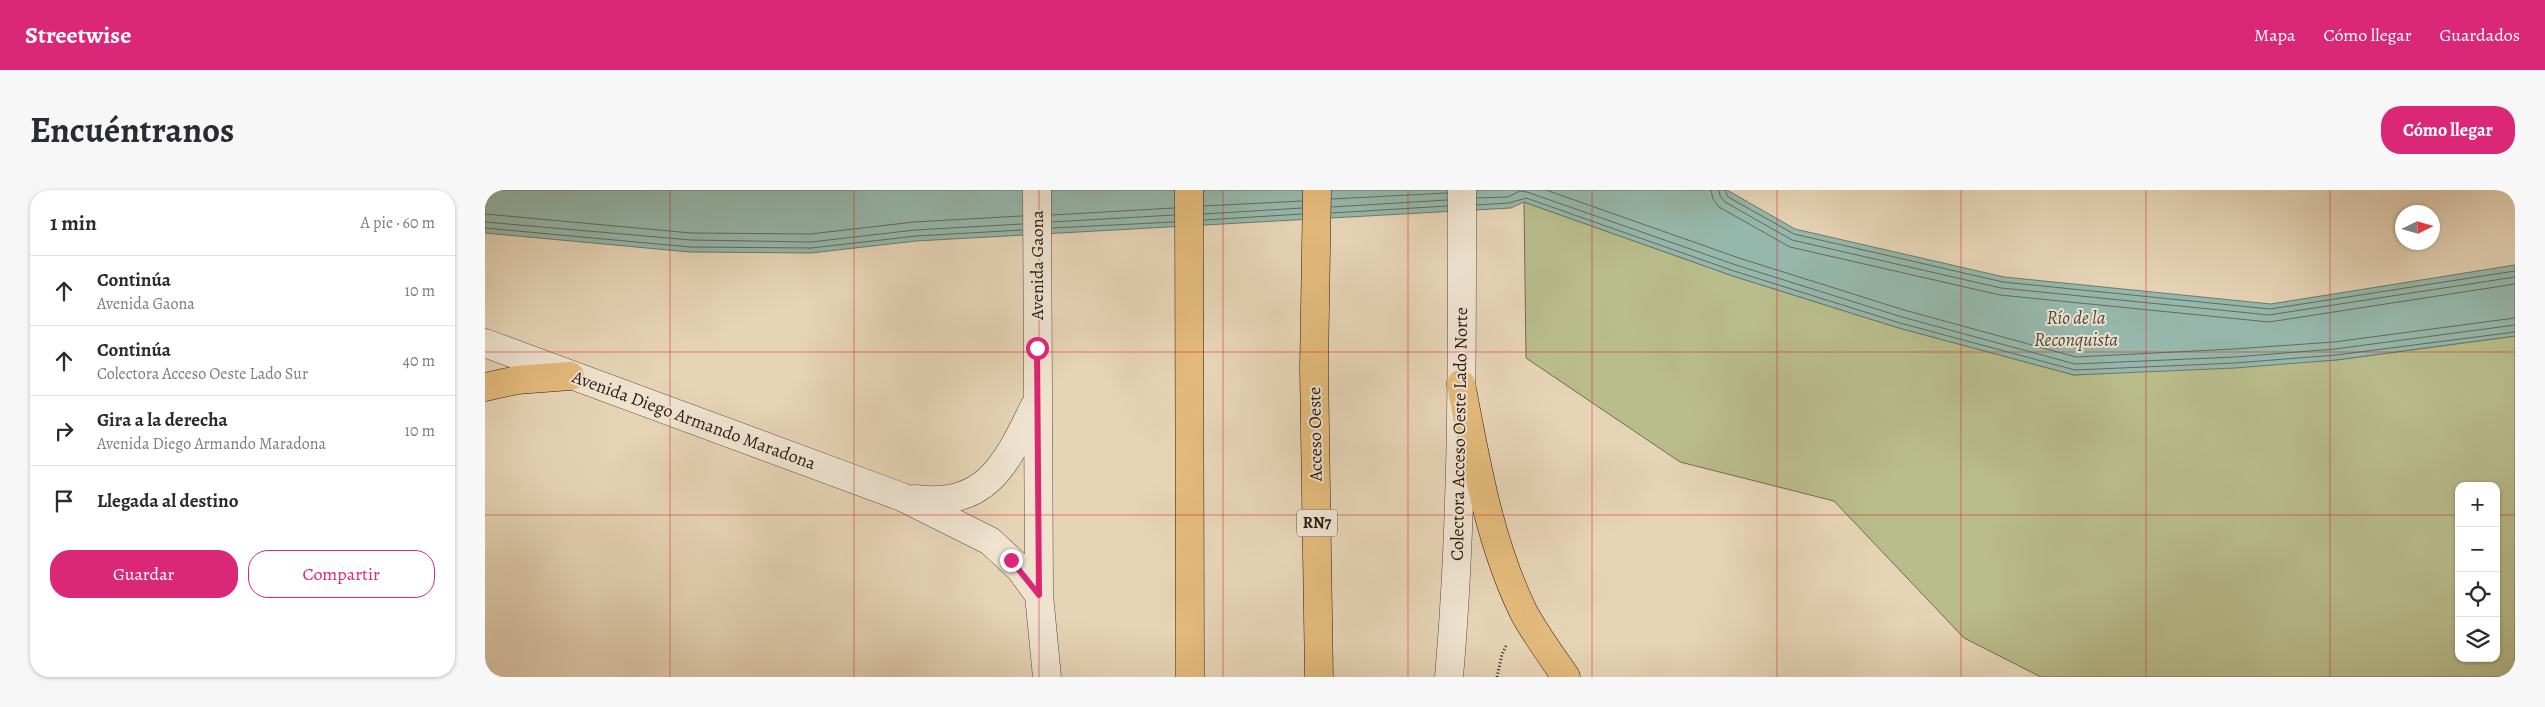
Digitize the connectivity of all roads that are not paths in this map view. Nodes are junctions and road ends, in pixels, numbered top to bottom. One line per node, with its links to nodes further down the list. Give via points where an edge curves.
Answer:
1 (1037, 190): 9 (street, Avenida Gaona)
2 (1189, 190): 13 (highway)
3 (1317, 190): 14 (highway, Acceso Oeste / RN7, via 1314,368)
4 (1462, 190): 7 (street, Colectora Acceso Oeste Lado Norte)
5 (485, 343): 6 (street, Avenida Diego Armando Maradona)
6 (571, 376): 8 (highway, via 517,380); 10 (street, Avenida Diego Armando Maradona)
7 (1461, 384): 15 (street, Colectora Acceso Oeste Lado Norte); 16 (highway, via 1483,493 1513,586 1525,614)
8 (485, 387)
9 (1037, 401): 10 (street, Avenida Diego Armando Maradona, via 1018,440 982,487 963,497 936,502); 11 (street, Avenida Gaona)
10 (903, 497): 11 (street, Avenida Diego Armando Maradona, via 990,541 1020,570)
11 (1039, 595): 12 (street, Avenida Gaona)
12 (1047, 677)
13 (1190, 677)
14 (1319, 677)
15 (1449, 677)
16 (1566, 677)

